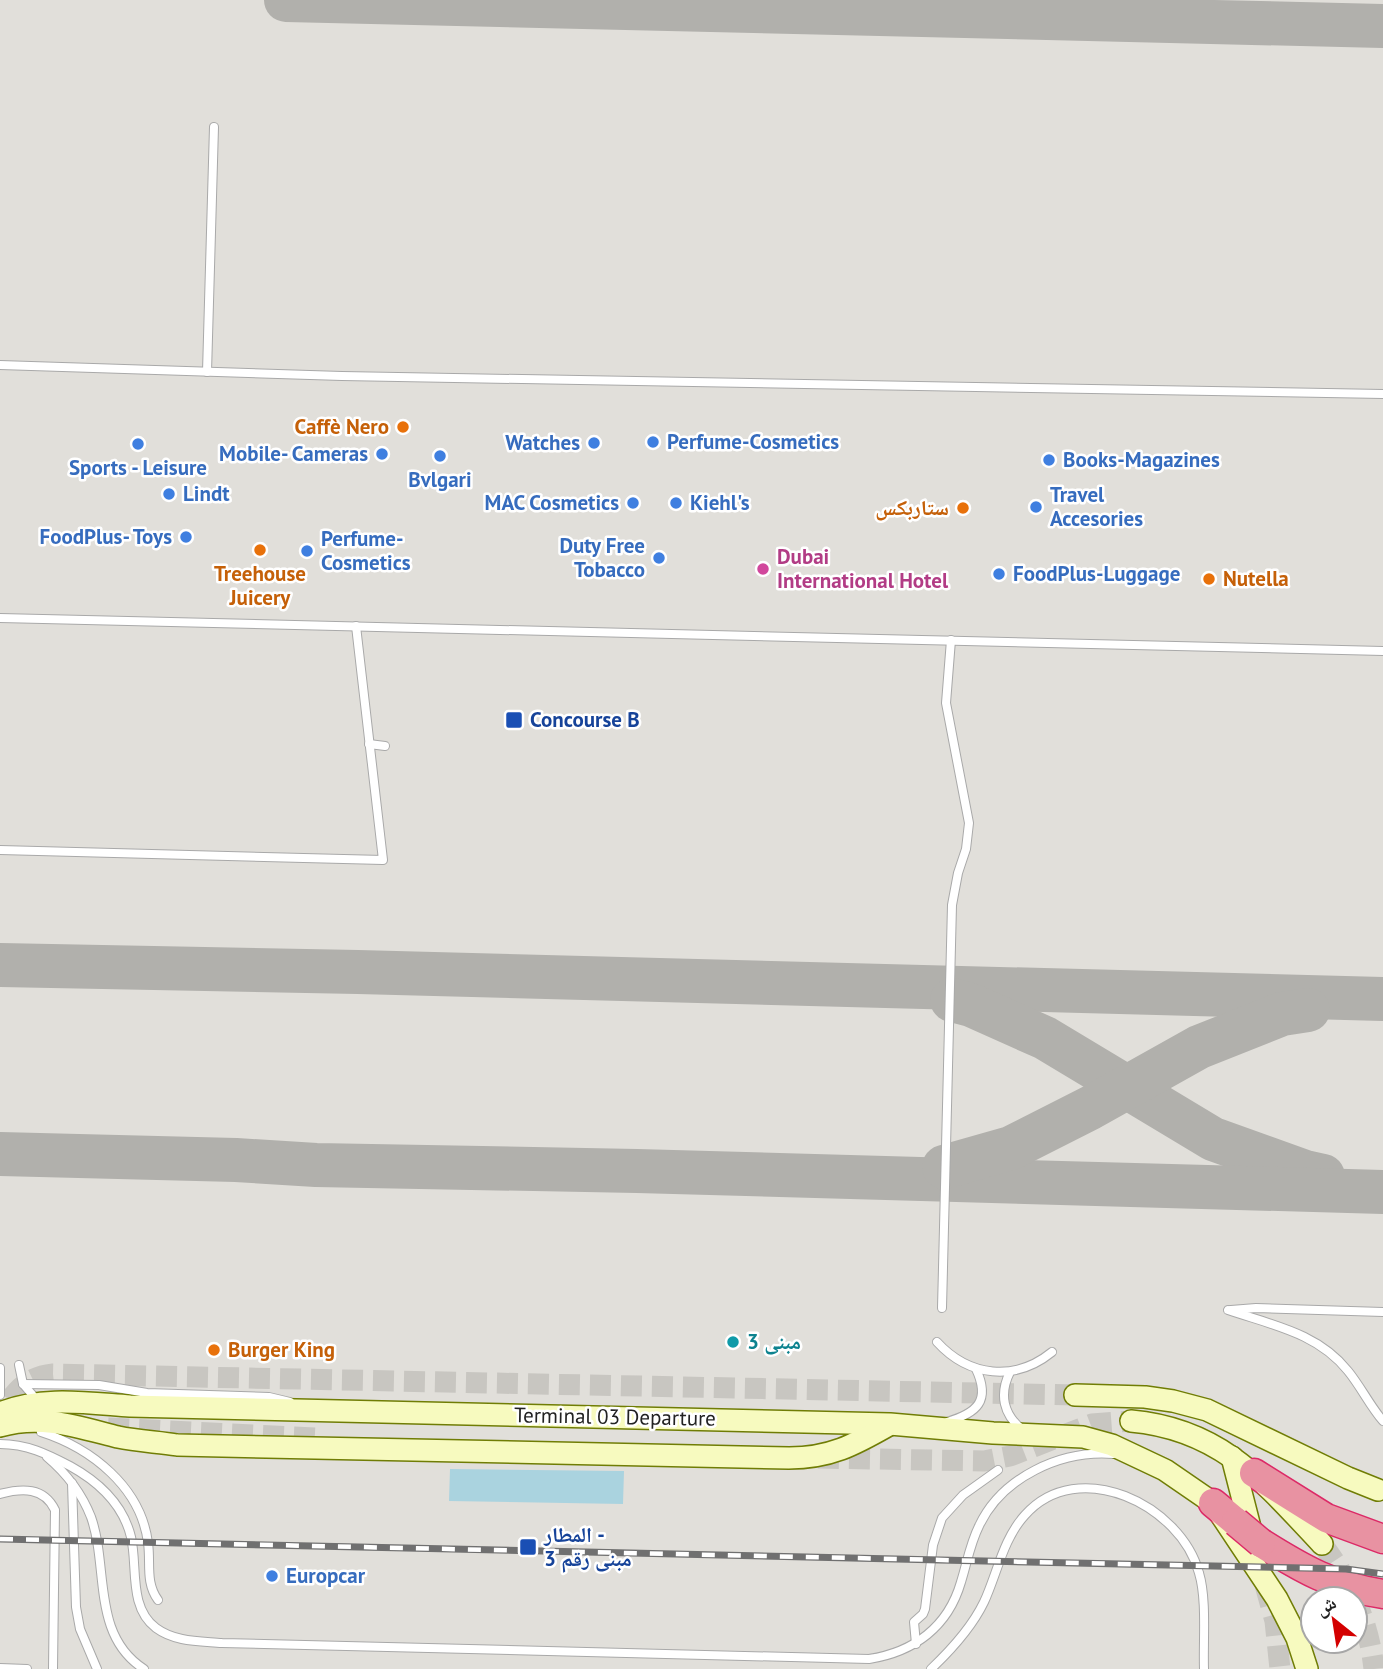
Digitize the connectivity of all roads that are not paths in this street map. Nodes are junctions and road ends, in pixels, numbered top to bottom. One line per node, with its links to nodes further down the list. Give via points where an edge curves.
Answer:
1 (214, 127): 3 (lane)
2 (0, 365): 3 (lane)
3 (207, 372): 4 (lane)
4 (1383, 394)
5 (0, 618): 6 (lane)
6 (356, 626): 7 (lane); 9 (lane)
7 (951, 640): 8 (lane); 12 (lane, via 946,703 969,823 951,920)
8 (1383, 651)
9 (369, 744): 10 (lane); 11 (lane, via 383,860)
10 (385, 746)
11 (0, 850)
12 (942, 1308)
13 (1383, 1312): 28 (lane, via 1228,1310 1320,1345 1348,1371)
14 (937, 1342): 18 (lane, via 955,1359)
15 (1052, 1352): 19 (lane)
16 (19, 1365): 20 (lane)
17 (0, 1368): 22 (lane)
18 (976, 1369): 19 (lane); 32 (lane, via 983,1389 975,1410)
19 (1010, 1372): 34 (lane, via 1003,1392 1007,1413)
20 (23, 1384): 24 (lane); 25 (lane, via 269,1397)
21 (1148, 1392): 23 (main road); 31 (main road); 41 (main road, via 1222,1416)
22 (0, 1395)
23 (1075, 1395)
24 (42, 1403): 25 (main road, Terminal 03 Departure); 26 (main road, Terminal 03 Departure)
25 (309, 1410): 29 (main road, Terminal 03 Departure)
26 (0, 1413)
27 (1131, 1421): 31 (main road)
28 (1383, 1421)
29 (890, 1424): 30 (main road, via 841,1451 807,1458 177,1445 45,1420); 32 (main road, Terminal 03 Departure)
30 (0, 1426)
31 (1171, 1427): 38 (main road, via 1211,1443)
32 (927, 1428): 34 (main road, Terminal 03 Departure)
33 (41, 1432): 48 (lane, via 88,1453 131,1497 146,1528 150,1584)
34 (1032, 1434): 37 (main road, Terminal 03 Departure, via 1083,1437)
35 (0, 1444): 36 (lane)
36 (36, 1448): 40 (lane); 49 (lane, via 84,1474 114,1500 131,1536 141,1608 154,1627 175,1639 869,1659)
37 (1140, 1456): 43 (main road, Terminal 03 Departure); 49 (lane, via 1075,1455 1020,1479 997,1499 979,1524 955,1600 932,1632)
38 (1243, 1465): 44 (highway, via 1326,1518); 45 (main road); 46 (main road)
39 (998, 1470): 49 (lane, via 963,1495 942,1518 933,1545 925,1609 914,1622)
40 (72, 1483): 54 (lane, via 76,1607); 55 (lane, via 91,1518 109,1623 124,1652)
41 (1378, 1490)
42 (0, 1494): 53 (lane, via 33,1491 50,1500 55,1510)
43 (1213, 1503): 46 (highway, bridge); 58 (main road, via 1277,1598)
44 (1383, 1539)
45 (1322, 1544)
46 (1260, 1551): 47 (highway, via 1334,1584)
47 (1383, 1594)
48 (158, 1600)
49 (916, 1644)
50 (0, 1668): 51 (lane)
51 (9, 1668): 52 (lane)
52 (27, 1669)
53 (53, 1669)
54 (97, 1669)
55 (144, 1669)
56 (931, 1669): 57 (lane, via 976,1616 1007,1542 1025,1514 1058,1493 1091,1488 1126,1495 1182,1536 1200,1573)
57 (1204, 1669)
58 (1307, 1669)

